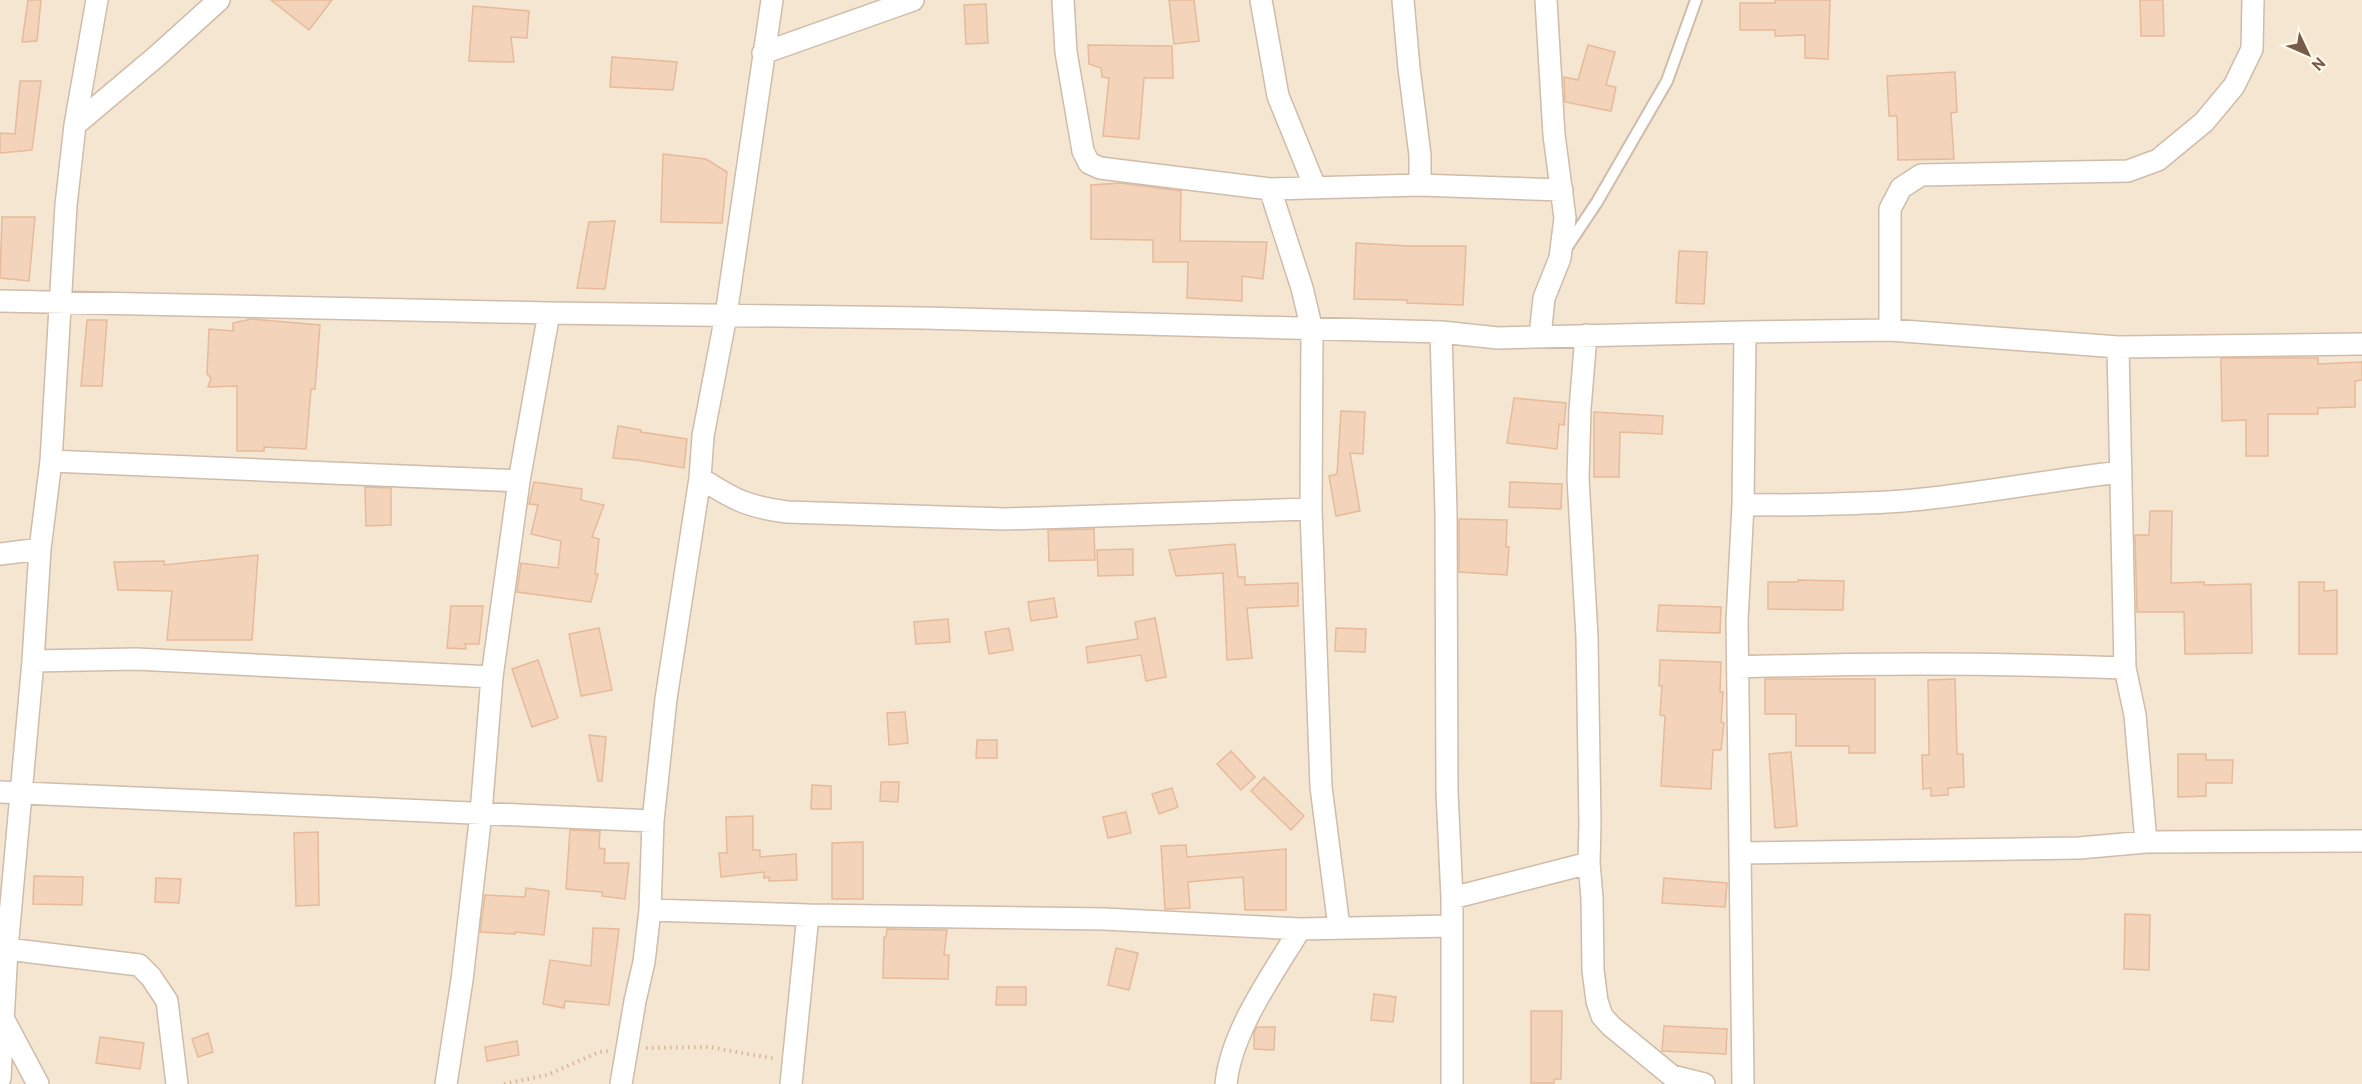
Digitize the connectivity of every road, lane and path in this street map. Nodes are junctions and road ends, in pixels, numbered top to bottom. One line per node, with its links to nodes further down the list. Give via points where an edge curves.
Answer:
1 (97, 0): 12 (street)
2 (219, 0): 12 (street)
3 (772, 0): 11 (street)
4 (913, 0): 11 (street)
5 (1064, 0): 15 (street, via 1066,52 1083,151 1089,163 1100,168)
6 (1261, 0): 14 (street, via 1278,96)
7 (1403, 0): 13 (street)
8 (1546, 0): 16 (street, via 1554,135)
9 (1696, 0): 17 (lane, via 1666,81)
10 (2253, 0): 23 (street, via 2252,49 2234,86 2204,122 2158,160 2128,171 1921,176 1901,188 1890,209)
11 (763, 53): 21 (street)
12 (75, 126): 19 (street)
13 (1420, 185): 14 (street); 16 (street)
14 (1315, 187): 15 (street)
15 (1270, 189): 22 (street)
16 (1562, 190): 17 (street, via 1565,218)
17 (1560, 258): 27 (street, via 1544,298)
18 (0, 301): 19 (street)
19 (61, 301): 20 (street); 30 (street)
20 (549, 313): 21 (street); 33 (street)
21 (726, 315): 22 (street); 32 (street, via 703,436)
22 (1312, 330): 24 (street); 35 (street)
23 (1890, 330): 25 (street); 29 (street)
24 (1441, 332): 27 (street, via 1498,338); 49 (street)
25 (1745, 332): 26 (street); 34 (street)
26 (1586, 335): 27 (street); 48 (street, via 1578,478 1587,637)
27 (1540, 336)
28 (2362, 344): 29 (street)
29 (2118, 346): 31 (street)
30 (51, 461): 33 (street); 36 (street)
31 (2121, 472): 34 (street, via 1904,500); 40 (street)
32 (700, 478): 35 (street, via 732,499 759,509 787,512 1005,519); 44 (street, via 666,699)
33 (519, 482): 41 (street)
34 (1743, 505): 39 (street)
35 (1311, 509): 53 (street, via 1321,787)
36 (40, 549): 37 (street); 38 (street)
37 (0, 554)
38 (33, 661): 41 (street, via 136,659); 42 (street)
39 (1738, 667): 40 (street, via 2010,664); 47 (street)
40 (2125, 668): 46 (street, via 2135,715)
41 (492, 677): 43 (street)
42 (10, 792): 43 (street); 55 (street)
43 (481, 813): 44 (street); 62 (street)
44 (653, 821): 50 (street)
45 (2362, 841): 46 (street)
46 (2146, 842): 47 (street, via 2079,848)
47 (1740, 853): 69 (street)
48 (1589, 864): 49 (street); 68 (street, via 1593,970 1602,1016 1671,1076)
49 (1452, 898): 52 (street)
50 (650, 910): 51 (street); 57 (street)
51 (808, 915): 54 (street, via 1104,920); 58 (street)
52 (1451, 926): 53 (street); 67 (street)
53 (1339, 927): 54 (street)
54 (1300, 929): 66 (street, via 1242,1029)
55 (8, 949): 56 (street); 61 (street, via 139,965 167,1001)
56 (4, 1020): 59 (street); 60 (street)
57 (627, 1049): 58 (path, via 709,1047); 63 (path, via 599,1052 547,1075); 64 (street)
58 (794, 1062): 65 (street)
59 (0, 1078)
60 (38, 1084)
61 (177, 1084)
62 (446, 1084)
63 (504, 1084)
64 (621, 1084)
65 (791, 1084)
66 (1226, 1084)
67 (1452, 1084)
68 (1704, 1084)
69 (1743, 1084)

